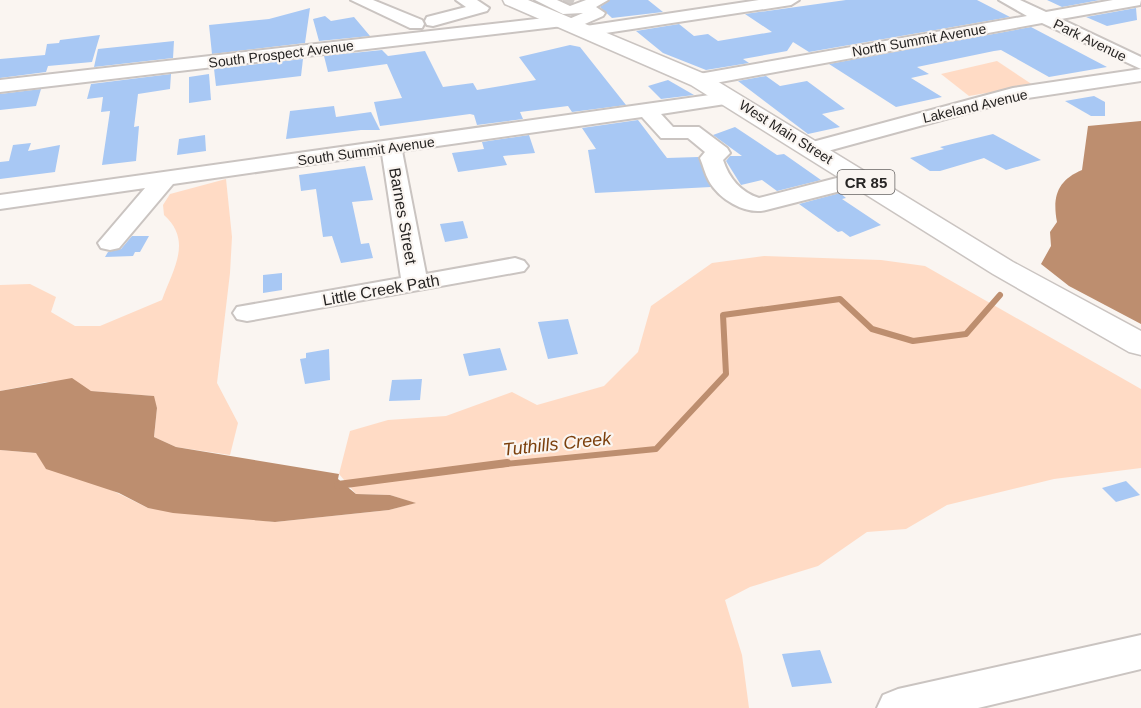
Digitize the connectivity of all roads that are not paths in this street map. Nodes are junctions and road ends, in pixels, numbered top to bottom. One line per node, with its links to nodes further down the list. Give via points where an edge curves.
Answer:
1 (359, 0): 10 (street)
2 (463, 0): 10 (street, via 481,8)
3 (512, 0): 8 (main road, West Main Street / CR 85)
4 (543, 0): 8 (street, via 569,11)
5 (791, 0): 8 (street)
6 (1007, 0): 9 (street, Park Avenue)
7 (1140, 0): 9 (street, North Summit Avenue)
8 (583, 11): 11 (street, South Prospect Avenue); 14 (main road, West Main Street / CR 85)
9 (1044, 17): 12 (street, Park Avenue); 14 (street, North Summit Avenue)
10 (409, 21): 11 (street)
11 (435, 36): 15 (street, South Prospect Avenue)
12 (1141, 64)
13 (1141, 75): 19 (street, Lakeland Avenue, via 1013,94)
14 (699, 80): 16 (main road, West Main Street / CR 85)
15 (0, 86)
16 (731, 98): 17 (street, South Summit Avenue); 19 (main road, West Main Street / CR 85)
17 (647, 110): 18 (street, South Summit Avenue); 21 (street, via 668,134 692,131 719,153 711,158 720,180 741,200 758,205)
18 (391, 147): 20 (street, South Summit Avenue); 25 (street, Barnes Street)
19 (813, 149): 21 (main road, West Main Street / CR 85)
20 (165, 179): 22 (street, South Summit Avenue); 23 (street)
21 (860, 179): 27 (main road, West Main Street / CR 85, via 1003,268)
22 (0, 202)
23 (110, 243)
24 (515, 266): 25 (street, Little Creek Path)
25 (415, 284): 26 (street, Little Creek Path)
26 (248, 313)
27 (1141, 345)
28 (1141, 652): 29 (street)
29 (898, 708)

